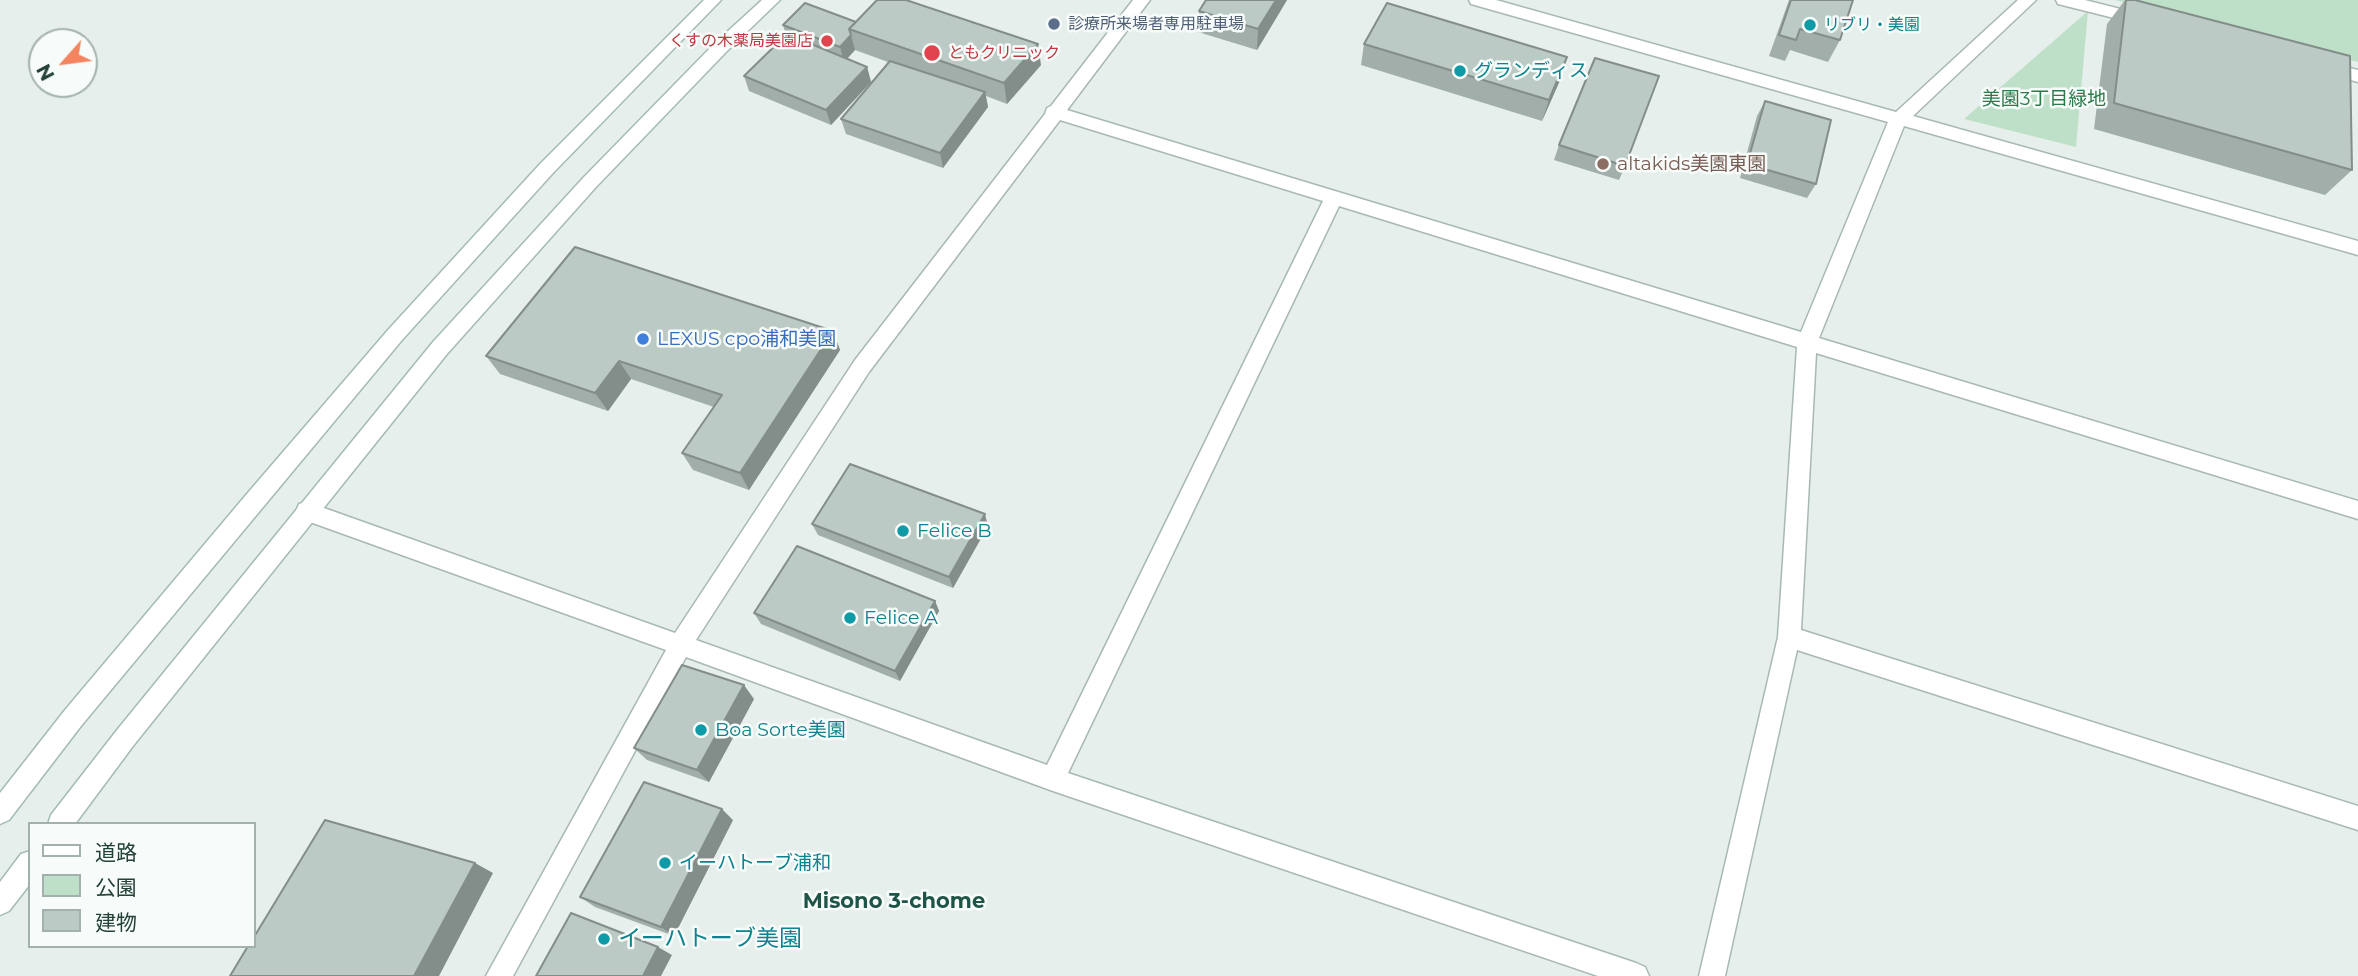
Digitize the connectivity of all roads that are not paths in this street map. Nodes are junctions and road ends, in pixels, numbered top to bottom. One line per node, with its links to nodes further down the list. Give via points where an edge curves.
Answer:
1 (713, 0): 20 (street, via 546,169 395,335 227,532)
2 (772, 0): 16 (street, via 573,201 440,348)
3 (1142, 0): 10 (street)
4 (1478, 0): 11 (street)
5 (2028, 0): 11 (street)
6 (2063, 0): 7 (street)
7 (2157, 24)
8 (2304, 62): 9 (street)
9 (2358, 76)
10 (1053, 112): 12 (street); 18 (street, via 862,366)
11 (1898, 120): 13 (street); 14 (street)
12 (1334, 198): 14 (street); 19 (street)
13 (2358, 248)
14 (1807, 342): 15 (street); 17 (street)
15 (2358, 510)
16 (307, 511): 18 (street); 22 (street)
17 (1789, 637): 21 (street); 27 (street)
18 (681, 645): 19 (street); 25 (street)
19 (1053, 779): 26 (street)
20 (0, 812)
21 (2358, 818)
22 (62, 822)
23 (28, 866): 24 (street)
24 (0, 902)
25 (499, 976)
26 (1636, 976)
27 (1712, 976)

